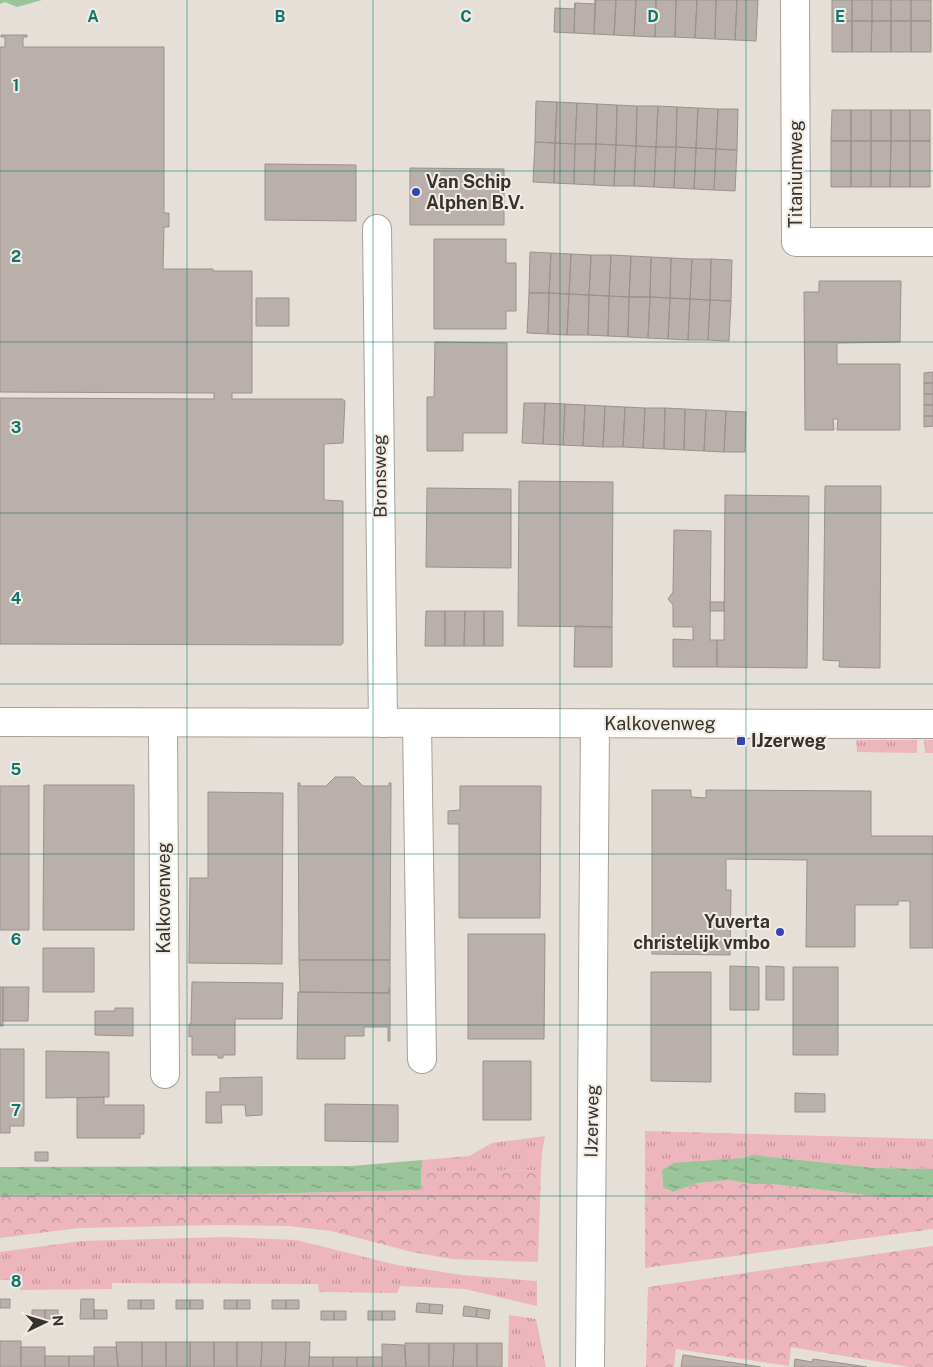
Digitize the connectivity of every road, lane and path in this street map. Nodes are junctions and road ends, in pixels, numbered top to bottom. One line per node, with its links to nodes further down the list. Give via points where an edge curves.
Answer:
1 (795, 0): 3 (street, Titaniumweg, via 796,242)
2 (377, 229): 6 (street, Bronsweg)
3 (933, 242)
4 (0, 722): 5 (street, Kalkovenweg)
5 (163, 723): 6 (street, Kalkovenweg); 11 (street, Kalkovenweg)
6 (383, 723): 7 (street, Kalkovenweg)
7 (417, 724): 8 (street, Kalkovenweg); 10 (street)
8 (596, 724): 9 (street, Kalkovenweg); 12 (street, IJzerweg)
9 (933, 724)
10 (422, 1059)
11 (165, 1074)
12 (590, 1367)

